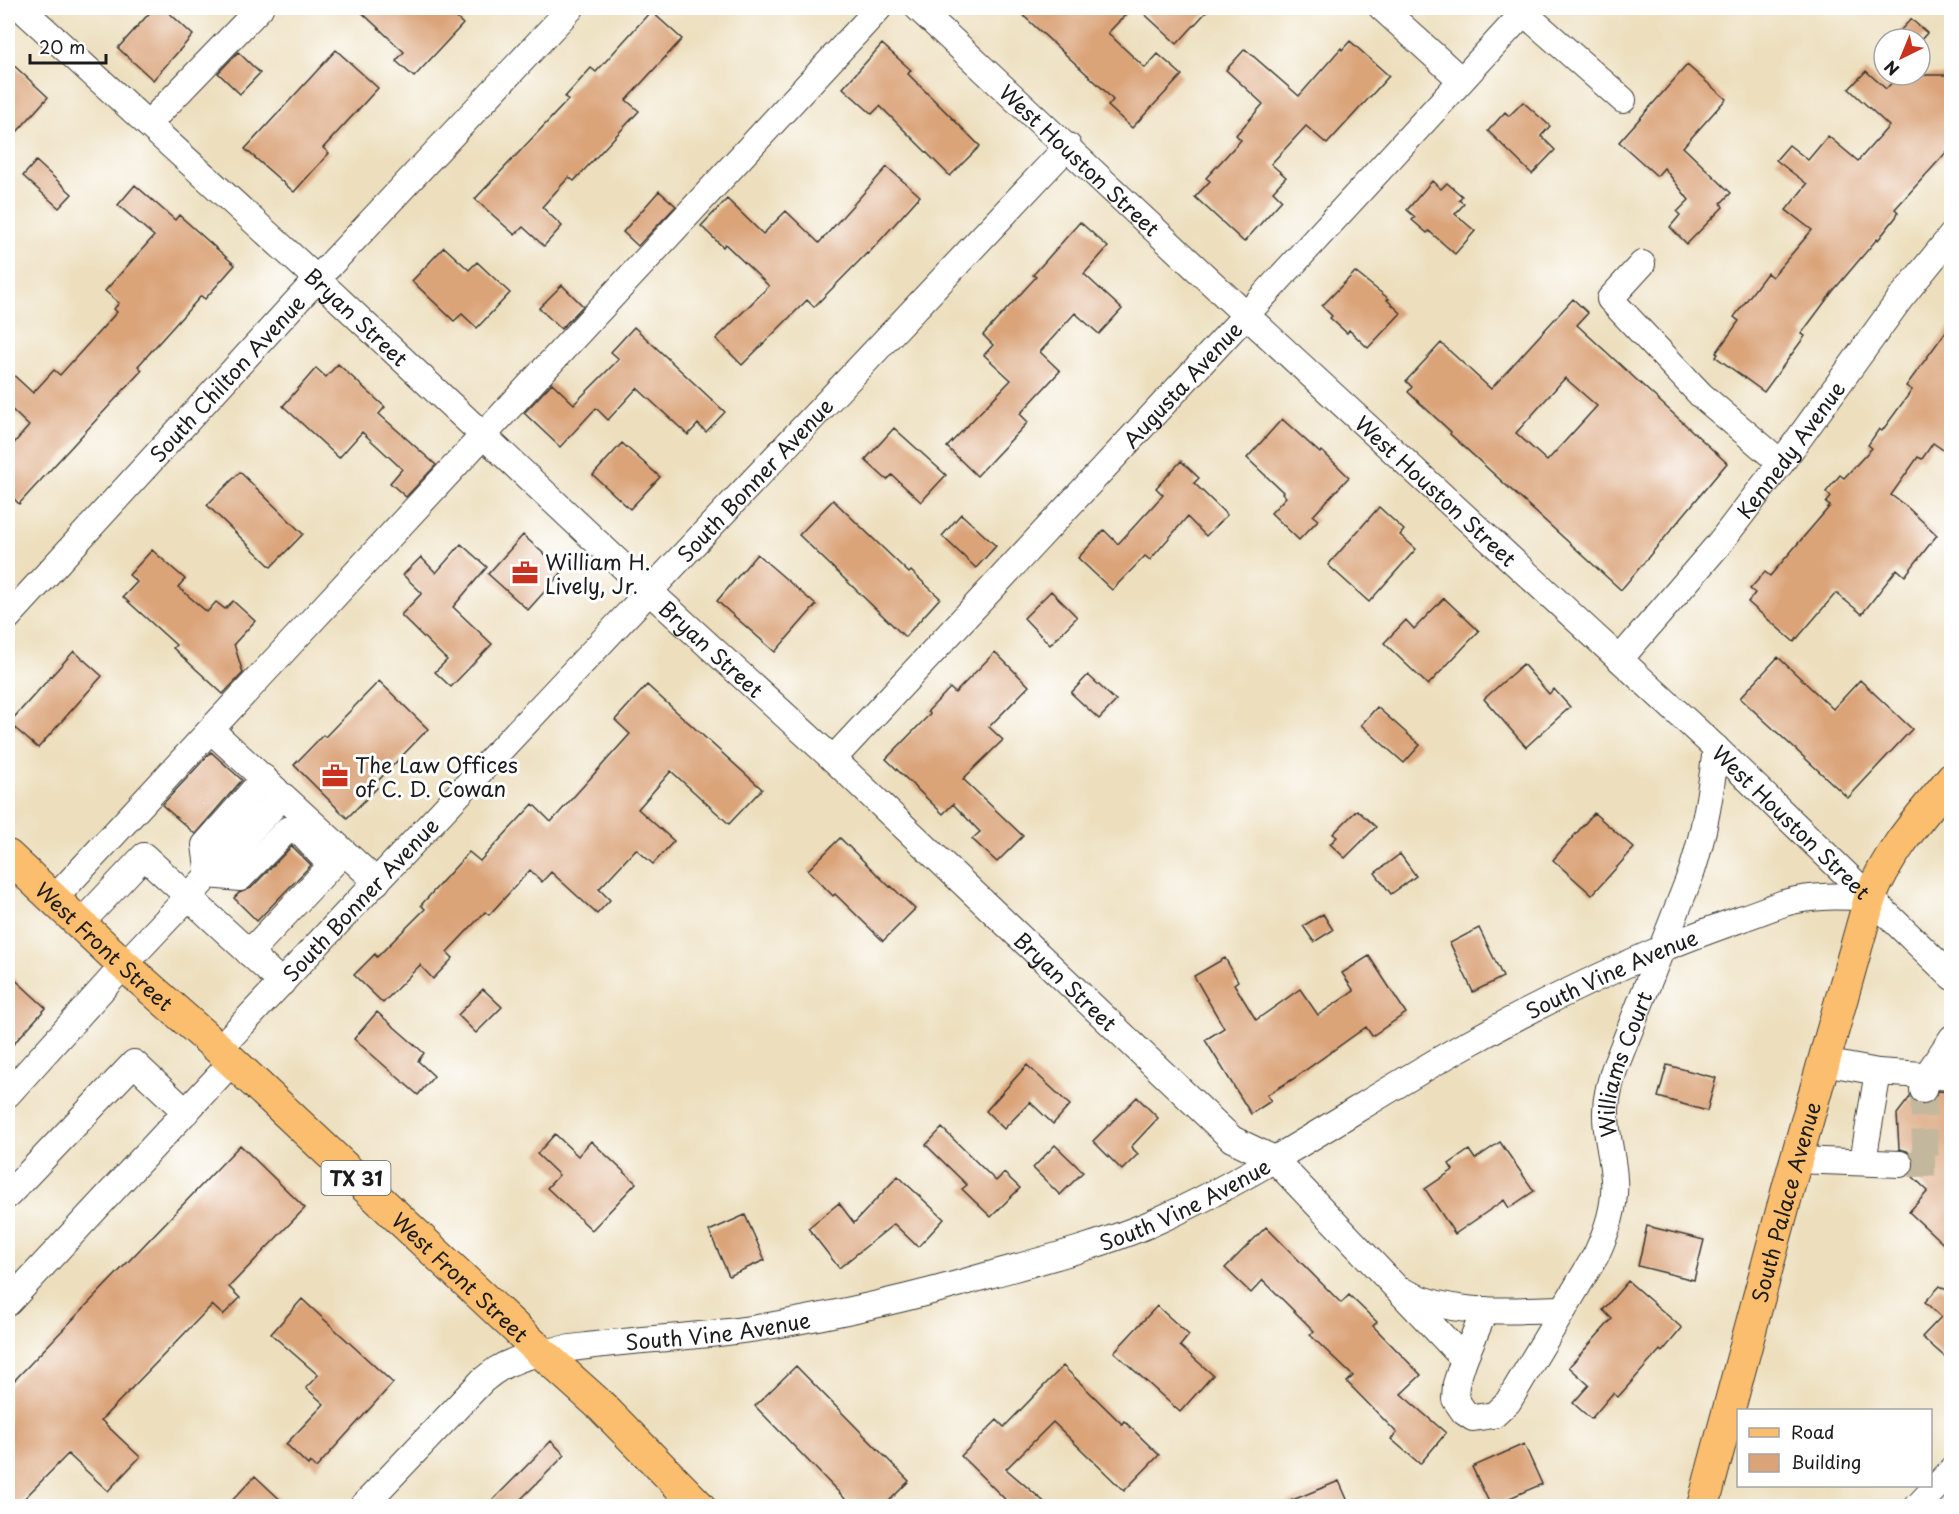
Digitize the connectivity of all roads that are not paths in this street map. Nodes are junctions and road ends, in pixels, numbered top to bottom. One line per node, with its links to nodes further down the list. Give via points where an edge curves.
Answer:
1 (21, 8): 10 (street, Bryan Street)
2 (260, 8): 10 (street)
3 (571, 8): 14 (street, South Chilton Avenue)
4 (879, 8): 16 (street)
5 (918, 8): 11 (street, West Houston Street)
6 (1382, 8): 8 (street)
7 (1525, 10): 8 (street, Augusta Avenue); 9 (street)
8 (1461, 80): 15 (street, Augusta Avenue)
9 (1623, 100)
10 (148, 124): 14 (street, Bryan Street)
11 (1068, 146): 15 (street, West Houston Street); 18 (street, South Bonner Avenue)
12 (1952, 235): 17 (street, Kennedy Avenue, via 1900,299)
13 (1642, 264): 17 (street, via 1610,298 1701,395)
14 (317, 279): 16 (street, Bryan Street); 19 (street, South Chilton Avenue)
15 (1246, 315): 20 (street, West Houston Street); 23 (street, Augusta Avenue)
16 (484, 435): 18 (street, Bryan Street); 21 (street)
17 (1781, 463): 20 (street, Kennedy Avenue, via 1718,545)
18 (650, 592): 23 (street, Bryan Street); 30 (street, South Bonner Avenue)
19 (9, 612)
20 (1620, 659): 22 (street, West Houston Street)
21 (211, 730): 24 (street); 33 (street)
22 (1716, 748): 32 (street, West Houston Street); 35 (street, Williams Court, via 1701,842)
23 (834, 759): 47 (street, Bryan Street, via 1232,1138)
24 (264, 778): 26 (street); 29 (street, via 205,845)
25 (1952, 778): 32 (main road, via 1899,843)
26 (283, 796): 27 (street); 29 (street)
27 (337, 859): 29 (street, via 301,833 287,830 240,878); 30 (street); 36 (street)
28 (9, 861): 33 (main road, West Front Street / TX 31)
29 (209, 875): 31 (street)
30 (377, 882): 39 (street, South Bonner Avenue)
31 (188, 897): 34 (street, via 144,856); 36 (street); 37 (street)
32 (1870, 898): 35 (street, South Vine Avenue, via 1804,898); 38 (street, West Houston Street); 42 (main road, South Palace Avenue)
33 (54, 900): 34 (main road, West Front Street / TX 31)
34 (80, 924): 37 (main road, West Front Street / TX 31)
35 (1660, 950): 47 (street, South Vine Avenue, via 1469,1043); 54 (street, Williams Court, via 1608,1092 1605,1112 1614,1199 1606,1234)
36 (249, 953): 39 (street)
37 (124, 965): 41 (main road, West Front Street / TX 31); 45 (street)
38 (1952, 976)
39 (282, 983): 41 (street, South Bonner Avenue)
40 (1952, 1038): 44 (street)
41 (226, 1056): 46 (street, South Bonner Avenue); 56 (main road, West Front Street / TX 31)
42 (1824, 1062): 43 (street); 48 (main road, South Palace Avenue)
43 (1878, 1072): 44 (street); 49 (street)
44 (1934, 1081)
45 (8, 1094)
46 (186, 1112): 51 (street, via 134,1063); 53 (street, South Bonner Avenue)
47 (1274, 1159): 52 (street); 56 (street, South Vine Avenue, via 1149,1224 984,1277 761,1328 620,1341)
48 (1797, 1160): 49 (street); 61 (main road, South Palace Avenue)
49 (1863, 1161): 50 (street)
50 (1900, 1164)
51 (8, 1195)
52 (1394, 1286): 55 (street, via 1437,1306); 57 (street)
53 (8, 1304)
54 (1564, 1309): 55 (street); 57 (street, Williams Court, via 1508,1402 1494,1415 1473,1418 1455,1399)
55 (1485, 1310): 57 (street, Williams Court)
56 (542, 1353): 59 (street, South Vine Avenue, via 498,1368 482,1381); 60 (main road, West Front Street / TX 31, via 601,1406)
57 (1464, 1359)
58 (1952, 1470): 62 (street)
59 (363, 1506)
60 (699, 1506)
61 (1703, 1506)
62 (1918, 1506)

